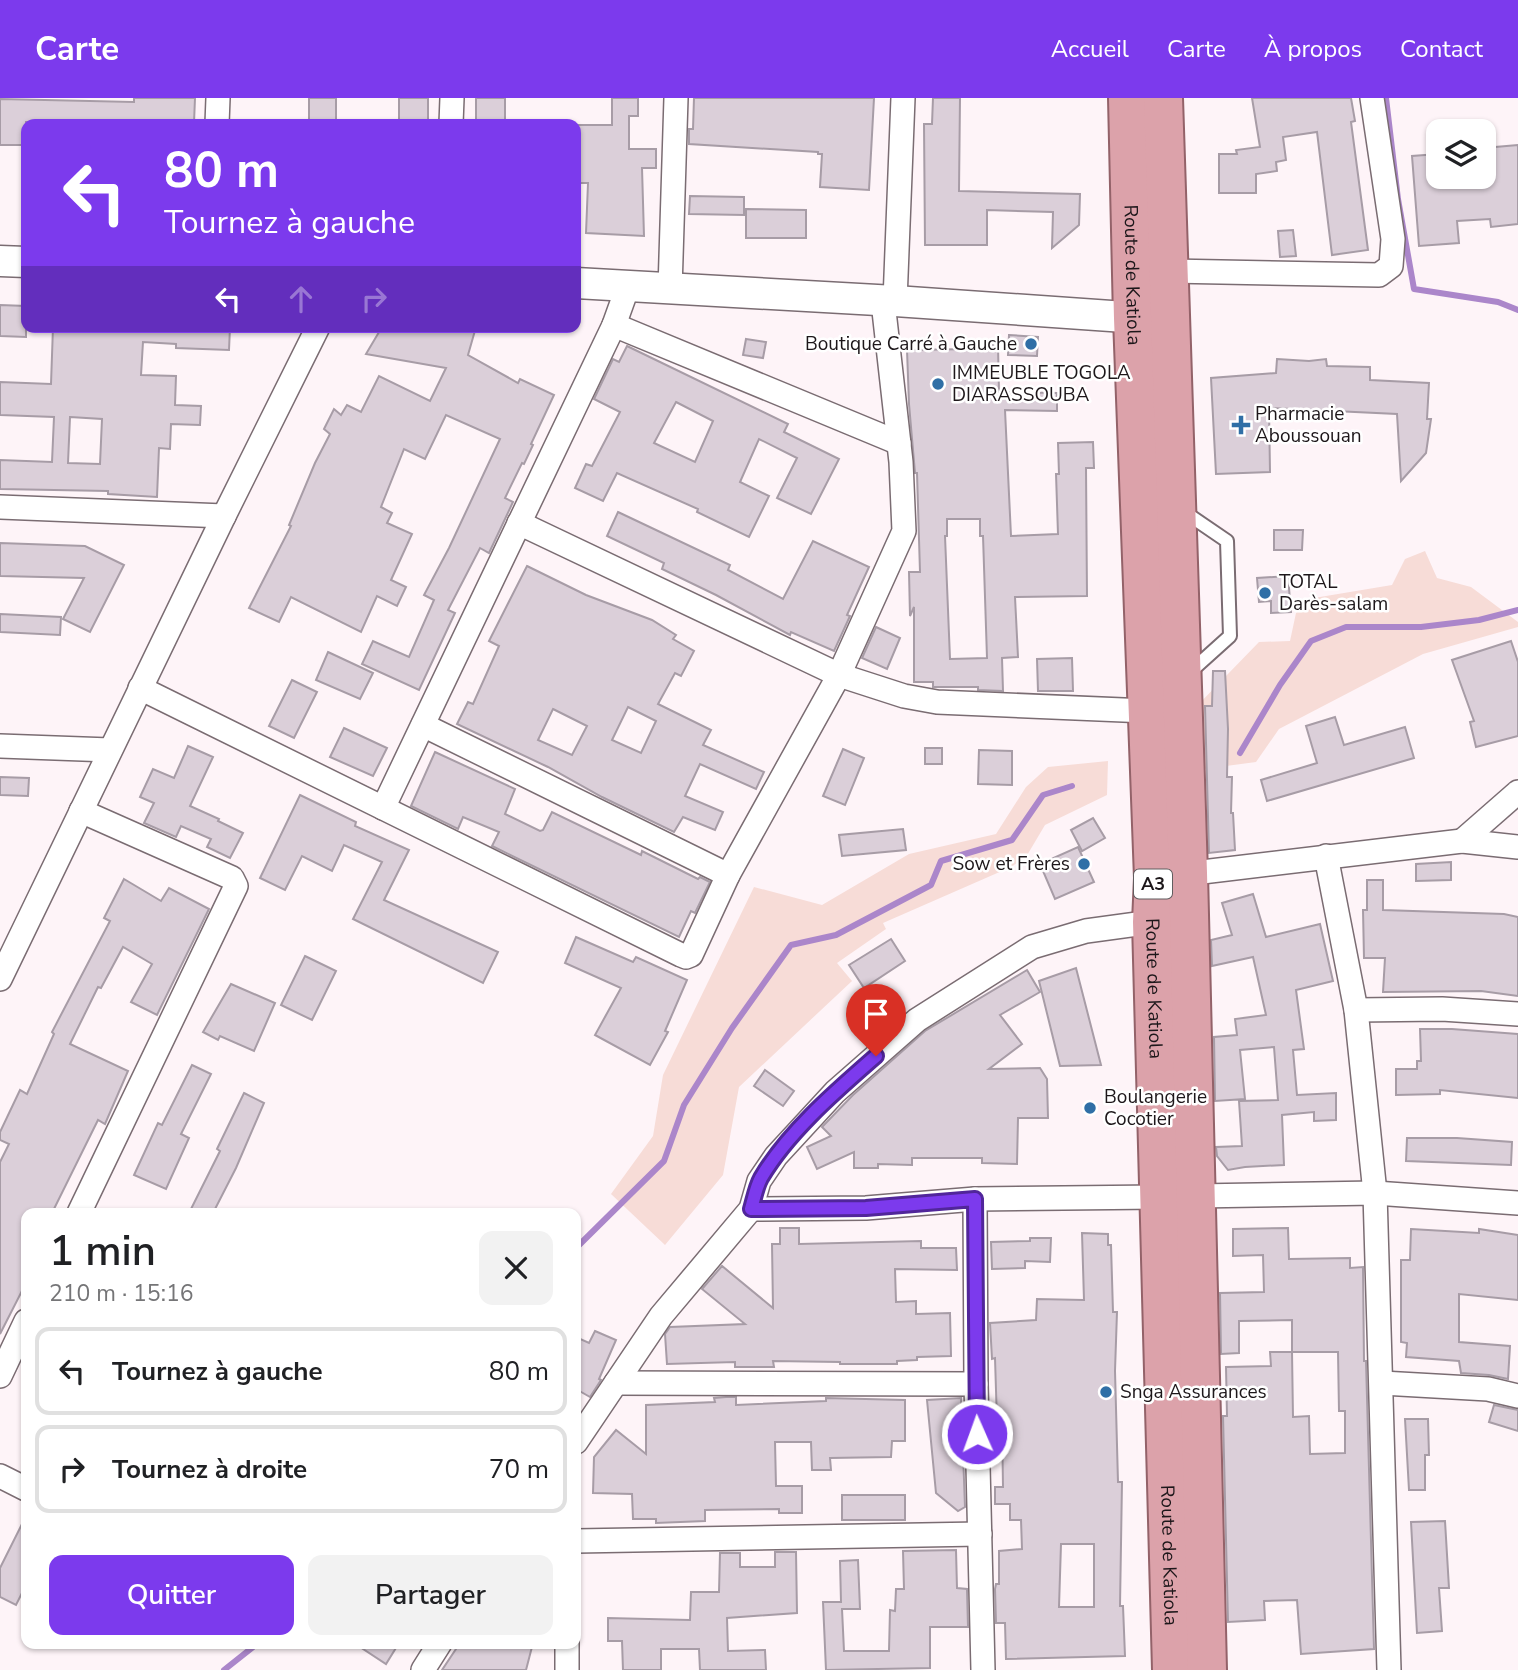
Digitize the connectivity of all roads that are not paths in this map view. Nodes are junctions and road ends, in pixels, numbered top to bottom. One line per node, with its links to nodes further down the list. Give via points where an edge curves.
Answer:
1 (218, 98): 8 (street)
2 (452, 98): 9 (street)
3 (676, 98): 15 (street)
4 (903, 98): 16 (street)
5 (1128, 98): 17 (highway, Route de Katiola / A3)
6 (1163, 98): 12 (highway, Route de Katiola / A3)
7 (1372, 98): 12 (street, via 1392,239 1391,266 1379,275)
8 (217, 119)
9 (451, 119)
10 (0, 261): 11 (street)
11 (21, 262)
12 (1170, 271): 18 (highway, Route de Katiola / A3)
13 (581, 283): 14 (street)
14 (628, 286): 15 (street); 19 (street)
15 (670, 289): 16 (street)
16 (889, 301): 17 (street); 21 (street)
17 (1133, 318): 18 (street); 27 (highway, Route de Katiola / A3)
18 (1172, 319): 38 (highway, Route de Katiola / A3, via 1182,680)
19 (614, 324): 21 (street); 24 (street)
20 (315, 333): 23 (street)
21 (899, 443): 25 (street, via 904,531)
22 (0, 507): 23 (street)
23 (223, 516): 26 (street)
24 (519, 523): 25 (street); 28 (street)
25 (839, 675): 27 (street, via 937,702); 37 (street)
26 (140, 688): 30 (street); 32 (street)
27 (1147, 711): 38 (highway, Route de Katiola / A3)
28 (423, 725): 32 (street); 37 (street)
29 (0, 746): 30 (street)
30 (110, 750): 33 (street)
31 (1518, 792): 34 (street)
32 (383, 808): 37 (street, via 686,957 691,955)
33 (81, 811): 40 (street); 48 (street, via 232,878 236,886)
34 (1462, 841): 35 (street); 36 (street)
35 (1518, 847)
36 (1325, 856): 38 (street); 41 (street)
37 (728, 875)
38 (1171, 876): 39 (highway, Route de Katiola / A3); 45 (highway, Route de Katiola / A3)
39 (1152, 922): 44 (highway, Route de Katiola / A3); 49 (street, via 1086,931 1032,947 917,1020 835,1092 776,1156 760,1181)
40 (0, 978)
41 (1356, 1010): 42 (street); 43 (street)
42 (1518, 1014)
43 (1375, 1193): 45 (street); 47 (street); 53 (street)
44 (1159, 1196): 46 (street); 66 (highway, Route de Katiola / A3)
45 (1196, 1196): 67 (highway, Route de Katiola / A3)
46 (975, 1199): 49 (street, via 866,1208); 54 (street)
47 (1518, 1203)
48 (81, 1208)
49 (751, 1209): 52 (street, via 661,1316)
50 (21, 1332): 51 (street)
51 (0, 1376)
52 (616, 1383): 54 (street); 56 (street)
53 (1382, 1383): 55 (street, via 1488,1389); 68 (street)
54 (975, 1384): 59 (street)
55 (1518, 1396)
56 (581, 1435)
57 (0, 1476): 58 (street)
58 (21, 1486)
59 (980, 1534): 60 (street); 65 (street)
60 (581, 1541)
61 (436, 1649): 63 (street)
62 (567, 1649): 64 (street)
63 (423, 1670)
64 (567, 1670)
65 (983, 1670)
66 (1172, 1670)
67 (1208, 1670)
68 (1389, 1670)

